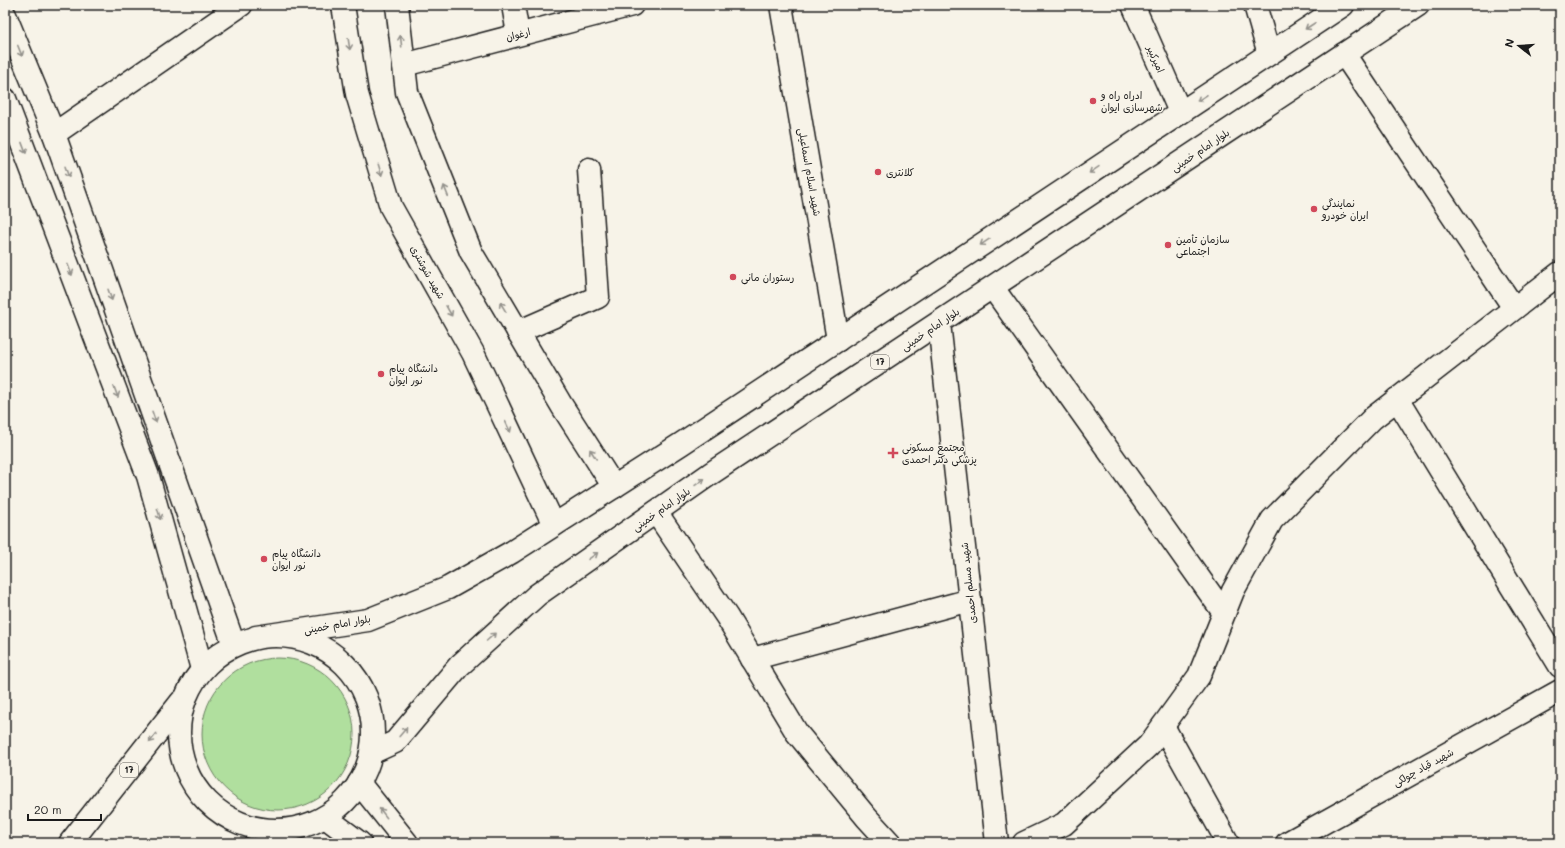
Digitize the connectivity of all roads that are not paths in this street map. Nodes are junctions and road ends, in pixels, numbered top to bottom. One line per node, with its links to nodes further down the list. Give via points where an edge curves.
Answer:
1 (241, 5): 18 (main road)
2 (343, 5): 29 (main road, شهید شوشتری, one-way to 29, via 357,94 391,207 473,353)
3 (397, 5): 15 (main road, one-way to 3)
4 (514, 5): 12 (main road)
5 (632, 5): 12 (main road, ارغوان)
6 (782, 5): 25 (main road, شهید اسلام اسماعیلی)
7 (1133, 5): 17 (main road, امیرکبیر)
8 (1255, 5): 13 (main road)
9 (1343, 5): 13 (main road, بلوار امام خمینی / 17, one-way to 13)
10 (1418, 5): 14 (main road, بلوار امام خمینی / 17)
11 (5, 15): 18 (main road, one-way to 18)
12 (518, 34): 15 (main road, ارغوان)
13 (1269, 54): 17 (main road, بلوار امام خمینی / 17, one-way to 17)
14 (1344, 54): 21 (main road, بلوار امام خمینی / 17); 22 (main road)
15 (404, 65): 24 (main road, one-way to 15, via 471,252 407,92)
16 (5, 99): 36 (main road, one-way to 36, via 148,476)
17 (1180, 112): 25 (main road, بلوار امام خمینی / 17, one-way to 25)
18 (54, 134): 33 (main road, one-way to 33)
19 (589, 170): 24 (main road, via 598,297)
20 (1560, 273): 22 (main road)
21 (993, 288): 23 (main road, بلوار امام خمینی / 17); 31 (main road)
22 (1514, 308): 26 (main road)
23 (939, 323): 28 (main road, بلوار امام خمینی / 17, one-way to 23); 30 (main road, شهید مسلم احمدی)
24 (518, 332): 27 (main road, one-way to 24)
25 (838, 340): 27 (main road, بلوار امام خمینی / 17)
26 (1397, 399): 31 (main road, via 1373,418 1272,520 1233,591); 35 (main road)
27 (614, 487): 29 (main road, بلوار امام خمینی / 17)
28 (656, 512): 34 (main road); 40 (main road, بلوار امام خمینی / 17, one-way to 28, via 395,742 459,666 537,595)
29 (554, 525): 32 (main road, بلوار امام خمینی / 17, via 448,588 368,620)
30 (970, 600): 34 (main road); 49 (main road, شهید مسلم احمدی)
31 (1224, 613): 39 (main road, via 1198,676)
32 (256, 637): 33 (main road, 17); 40 (main road, 17, via 288,636 319,645 345,663 364,690 371,714)
33 (234, 645): 36 (main road, 17, via 217,655)
34 (752, 659): 48 (main road, via 797,733)
35 (1560, 666)
36 (202, 669): 38 (main road, 17)
37 (1560, 691): 52 (main road, شهید قباد چولکی)
38 (186, 696): 43 (main road, 17, via 179,728 182,760 196,789 219,812 248,826); 44 (main road, 17, one-way to 44)
39 (1163, 726): 50 (main road, via 1149,745 1064,824); 51 (main road)
40 (371, 753): 41 (main road, 17)
41 (360, 783): 42 (main road, 17, via 344,802); 47 (main road, one-way to 41)
42 (325, 817): 43 (main road, 17, via 303,826); 46 (main road)
43 (280, 830): 45 (main road, 17)
44 (70, 843)
45 (246, 843)
46 (360, 843)
47 (407, 843)
48 (890, 843)
49 (997, 843)
50 (1024, 843)
51 (1228, 843)
52 (1287, 843)

